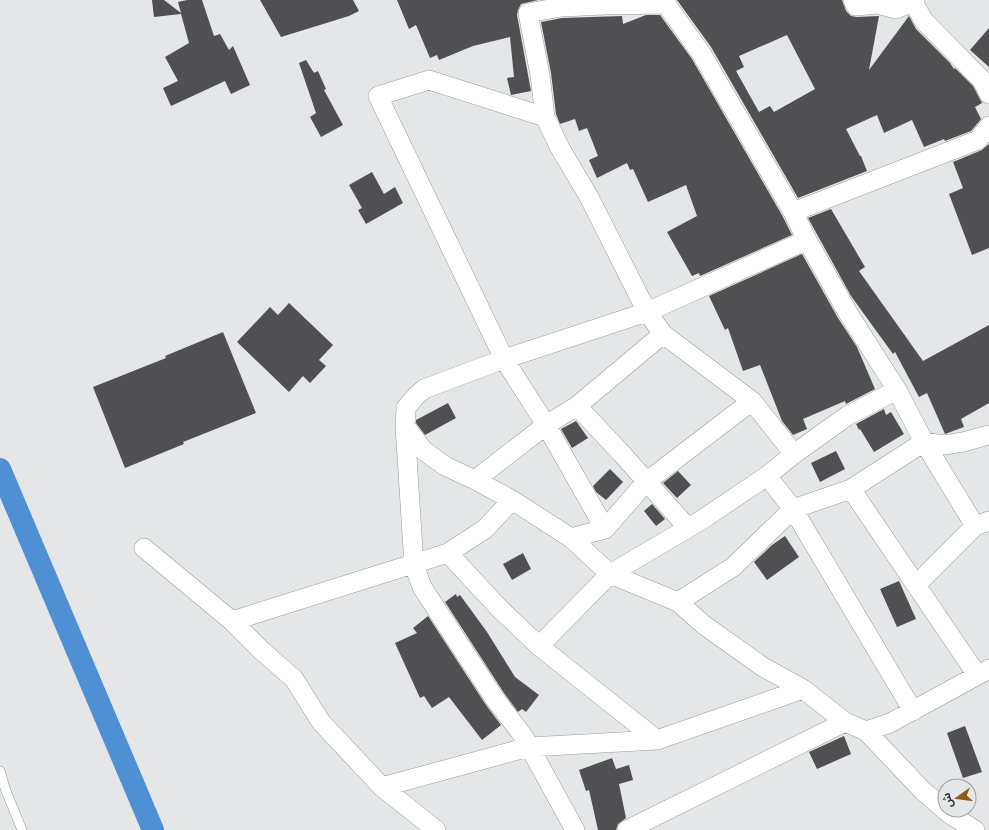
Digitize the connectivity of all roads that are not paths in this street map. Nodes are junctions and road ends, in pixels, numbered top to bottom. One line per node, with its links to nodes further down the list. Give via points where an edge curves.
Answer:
1 (853, 0): 2 (street, via 856,6 877,4 896,9)
2 (914, 1): 4 (street, via 924,21 982,80)
3 (665, 2): 5 (street, via 561,7 528,13); 7 (street, via 701,53)
4 (989, 94)
5 (545, 117): 9 (street); 11 (street, via 429,80 378,96)
6 (989, 126): 7 (street, via 978,140)
7 (793, 212): 8 (street)
8 (807, 240): 9 (street); 12 (street, via 848,313)
9 (647, 312): 10 (street); 11 (street)
10 (663, 334): 13 (street); 14 (street)
11 (504, 359): 15 (street); 16 (street, via 424,389 406,408)
12 (897, 390): 18 (street); 19 (street, via 847,416)
13 (752, 401): 19 (street); 22 (street)
14 (577, 406): 15 (street); 22 (street)
15 (546, 425): 21 (street); 28 (street)
16 (405, 426): 21 (street, via 423,450 446,466); 32 (street)
17 (989, 435): 18 (street, via 944,445)
18 (924, 442): 23 (street); 26 (street)
19 (794, 454): 20 (street)
20 (767, 476): 25 (street); 27 (street)
21 (475, 480): 24 (street)
22 (646, 482): 27 (street); 28 (street)
23 (851, 489): 25 (street); 34 (street)
24 (512, 500): 29 (street); 31 (street, via 485,529)
25 (793, 508): 35 (street, via 733,566); 40 (street)
26 (982, 524): 34 (street)
27 (688, 528): 33 (street)
28 (605, 530): 29 (street)
29 (571, 538): 33 (street)
30 (144, 548): 36 (street)
31 (448, 553): 32 (street); 37 (street, via 499,608)
32 (414, 565): 36 (street); 44 (street, via 422,587)
33 (610, 574): 35 (street); 37 (street)
34 (916, 584): 38 (street)
35 (678, 602): 39 (street, via 704,625 763,667)
36 (232, 621): 46 (street, via 294,679 321,722)
37 (539, 646): 43 (street)
38 (983, 672): 40 (street)
39 (803, 689): 41 (street); 43 (street)
40 (913, 710): 42 (street, via 890,723)
41 (846, 722): 42 (street); 51 (street)
42 (866, 731): 52 (street, via 923,791 951,815)
43 (657, 740): 44 (street)
44 (529, 747): 46 (street); 50 (street)
45 (0, 771): 47 (lane)
46 (382, 787): 49 (street)
47 (3, 789): 48 (lane)
48 (22, 830)
49 (436, 830)
50 (575, 830)
51 (627, 830)
52 (975, 830)

